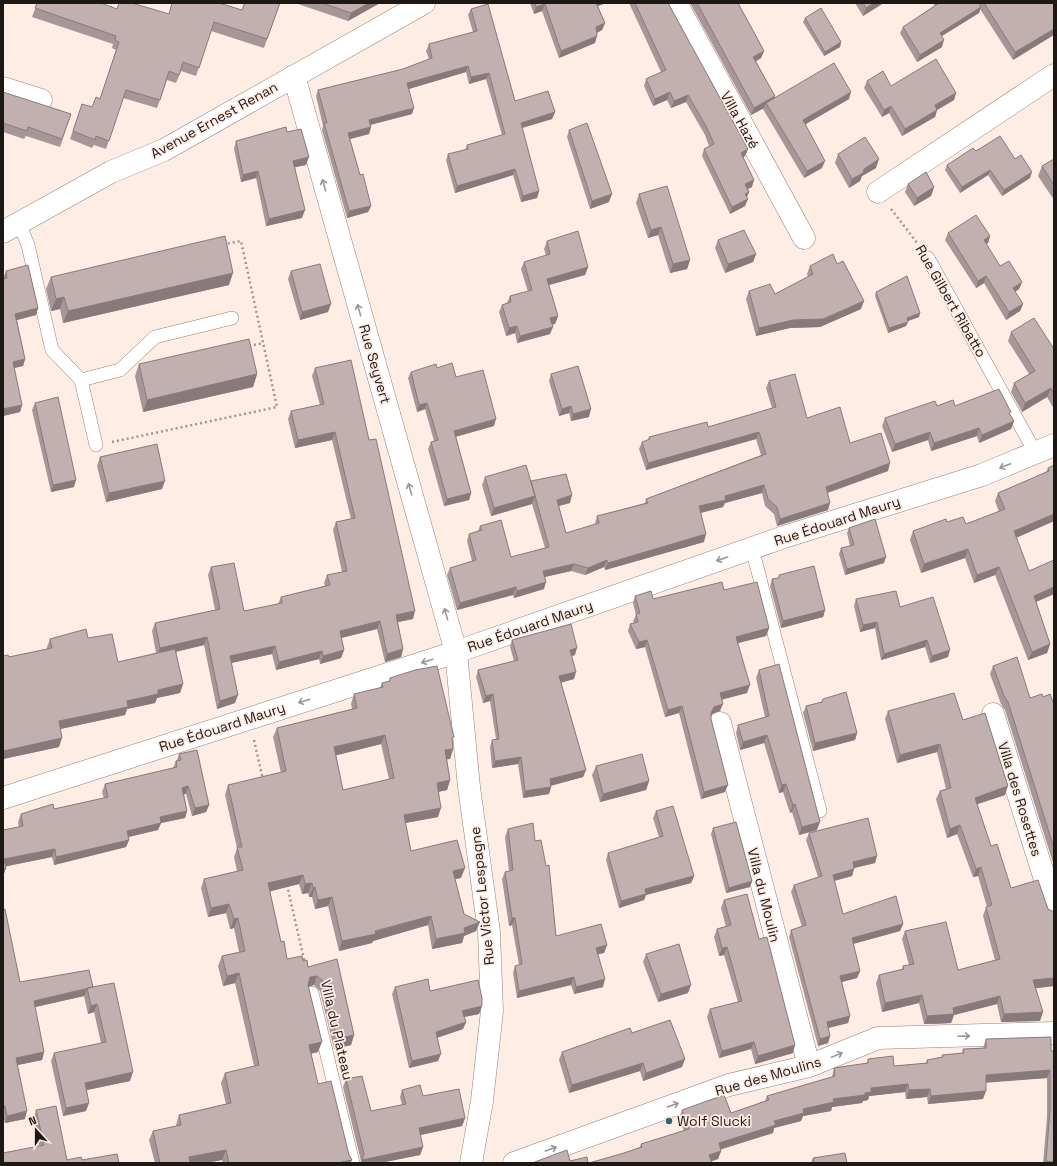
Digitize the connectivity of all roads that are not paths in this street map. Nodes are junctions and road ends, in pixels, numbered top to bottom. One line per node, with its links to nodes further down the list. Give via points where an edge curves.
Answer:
1 (424, 3): 4 (street, Avenue Ernest Renan)
2 (676, 3): 9 (street, Villa Hazé)
3 (1054, 75): 7 (street)
4 (294, 76): 8 (street, Avenue Ernest Renan, via 164,150 111,172); 16 (street, Rue Seyvert, one-way to 4)
5 (3, 88): 6 (street)
6 (41, 100)
7 (878, 192)
8 (11, 228): 12 (lane, via 28,245 52,350)
9 (804, 238)
10 (928, 258): 14 (lane, Rue Gilbert Ribatto)
11 (232, 318): 12 (lane, via 155,337 120,370)
12 (81, 380): 13 (lane)
13 (96, 445)
14 (1045, 449): 15 (street, Rue Édouard Maury, one-way to 15, via 982,475)
15 (752, 548): 16 (street, Rue Édouard Maury, one-way to 16); 20 (lane)
16 (456, 652): 19 (street, Rue Édouard Maury, one-way to 19); 26 (street, Rue Victor Lespagne, via 469,787 489,932 492,1010 482,1101)
17 (993, 714): 21 (street, Villa des Rosettes)
18 (720, 723): 24 (street, Villa du Moulin)
19 (3, 798)
20 (820, 811)
21 (1054, 908)
22 (312, 993): 25 (lane, Villa du Plateau)
23 (1054, 1033): 24 (street, Rue des Moulins, one-way to 23, via 878,1038)
24 (808, 1066): 27 (street, Rue des Moulins, one-way to 24, via 729,1085)
25 (353, 1163)
26 (471, 1163)
27 (514, 1163)

